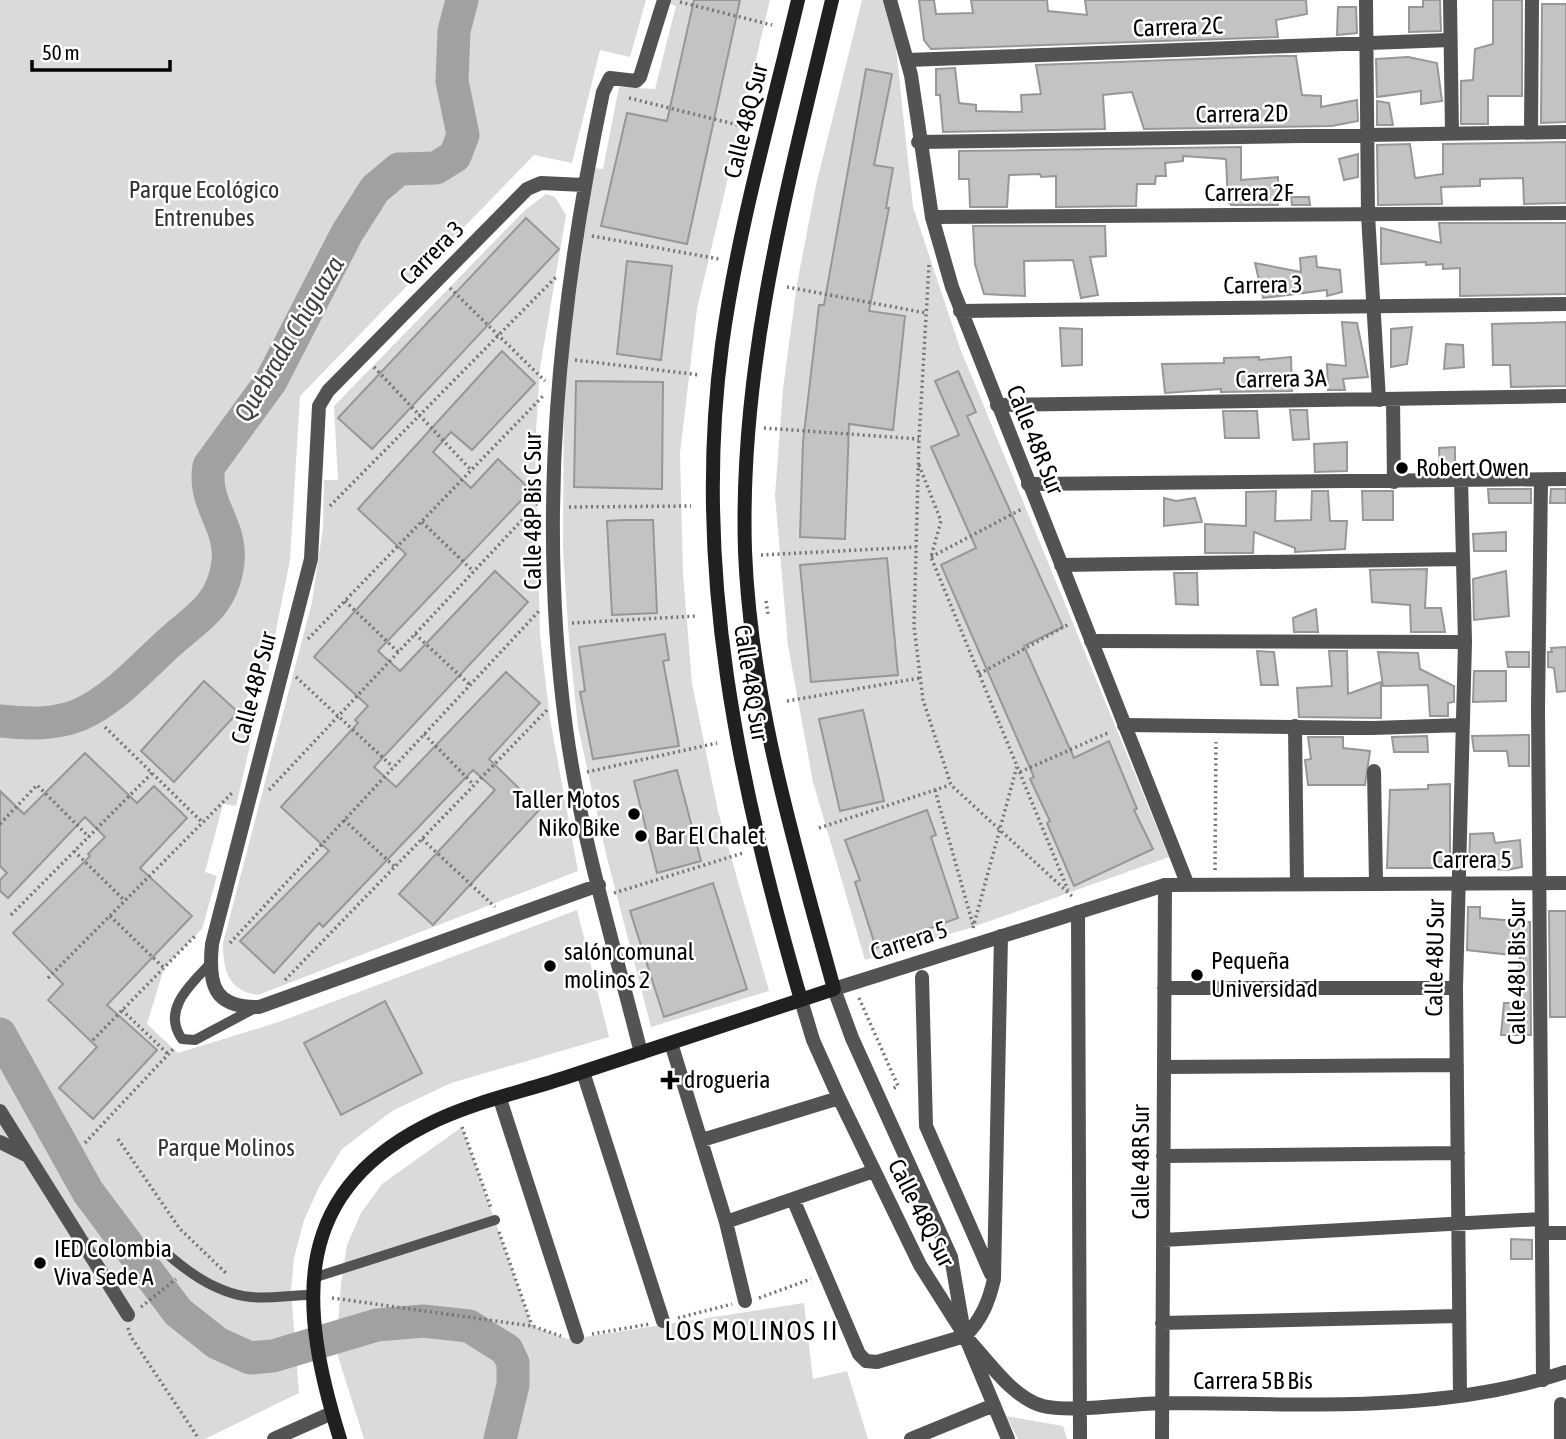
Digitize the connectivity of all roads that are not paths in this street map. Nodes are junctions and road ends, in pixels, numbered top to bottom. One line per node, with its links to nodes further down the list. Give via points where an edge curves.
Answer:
1 (664, 0): 16 (street, Calle 48P Bis C Sur, via 640,77 636,81 608,80)
2 (798, 0): 55 (main road, Calle 48Q Sur, via 730,291 711,498 717,615 736,739 755,833)
3 (832, 0): 54 (main road, Calle 48Q Sur, via 776,239 756,351 745,552 762,705)
4 (890, 0): 10 (street, Calle 48R Sur)
5 (1366, 0): 9 (street)
6 (1450, 0): 8 (street)
7 (1532, 0): 11 (street)
8 (1450, 40): 9 (street, Carrera 2C); 13 (street)
9 (1367, 44): 10 (street, Carrera 2C); 14 (street)
10 (907, 60): 15 (street, Calle 48R Sur)
11 (1531, 132): 12 (street, Carrera 2D); 13 (street, Carrera 2D)
12 (1566, 132)
13 (1452, 133): 14 (street, Carrera 2D)
14 (1367, 135): 15 (street, Carrera 2D); 18 (street)
15 (918, 142): 19 (street, Calle 48R Sur)
16 (583, 185): 23 (street, Carrera 3, via 532,185); 47 (street, Calle 48P Bis C Sur, via 559,358 553,486 555,594 574,775)
17 (1566, 214): 18 (street, Carrera 2F)
18 (1368, 215): 19 (street, Carrera 2F); 21 (street)
19 (932, 217): 22 (street, Calle 48R Sur)
20 (1566, 304): 21 (street, Carrera 3)
21 (1376, 307): 22 (street, Carrera 3); 25 (street)
22 (960, 312): 26 (street, Calle 48R Sur)
23 (328, 391): 50 (street, Calle 48P Sur, via 317,417 314,521 305,586)
24 (1566, 396): 25 (street, Carrera 3A)
25 (1386, 400): 26 (street, Carrera 3A); 30 (street)
26 (997, 405): 31 (street, Calle 48R Sur)
27 (1461, 478): 29 (street); 30 (street); 32 (street, Calle 48U Sur)
28 (1566, 479): 29 (street)
29 (1541, 480): 44 (street, Calle 48U Bis Sur)
30 (1394, 482): 31 (street)
31 (1028, 484): 33 (street, Calle 48R Sur)
32 (1463, 559): 33 (street); 35 (street, Calle 48U Sur)
33 (1060, 565): 34 (street, Calle 48R Sur)
34 (1091, 641): 35 (street); 36 (street, Calle 48R Sur)
35 (1465, 642): 37 (street, Calle 48U Sur)
36 (1124, 725): 38 (street); 40 (street, Calle 48R Sur)
37 (1463, 725): 38 (street); 43 (street, Calle 48U Sur)
38 (1295, 726): 41 (street)
39 (1374, 771): 42 (street)
40 (1187, 883): 41 (street, Carrera 5); 46 (street, Carrera 5)
41 (1297, 883): 42 (street, Carrera 5)
42 (1376, 883): 43 (street, Carrera 5)
43 (1460, 883): 44 (street, Carrera 5); 53 (street, Calle 48U Sur)
44 (1539, 883): 45 (street, Carrera 5); 75 (street, Calle 48U Bis Sur)
45 (1566, 883)
46 (1165, 885): 48 (street, Carrera 5); 52 (street, Calle 48R Sur)
47 (600, 890): 56 (street, via 507,918); 58 (street, Calle 48P Bis C Sur)
48 (1077, 906): 49 (street, Carrera 5); 95 (street)
49 (1000, 936): 54 (street, Carrera 5); 80 (street)
50 (210, 964): 56 (street, Calle 48P Sur, via 218,993 240,1007); 56 (lane, via 177,1004 176,1026 182,1039 195,1040)
51 (922, 977): 80 (street, via 926,1126)
52 (1164, 988): 53 (street); 60 (street, Calle 48R Sur)
53 (1456, 988): 59 (street, Calle 48U Sur)
54 (834, 989): 55 (main road, Carrera 5); 87 (street, Calle 48Q Sur, via 951,1257)
55 (801, 1000): 57 (main road, Carrera 5); 62 (street, Calle 48Q Sur)
56 (259, 1007)
57 (671, 1043): 58 (main road, Carrera 5); 65 (street)
58 (641, 1053): 61 (main road, Carrera 5)
59 (1457, 1065): 60 (street); 67 (street, Calle 48U Sur)
60 (1164, 1068): 69 (street, Calle 48R Sur)
61 (583, 1072): 63 (main road, Carrera 5); 85 (street)
62 (839, 1098): 65 (street); 70 (street, Calle 48Q Sur)
63 (500, 1099): 79 (main road, Carrera 5, via 441,1118 397,1143 353,1182 326,1226); 88 (street)
64 (0, 1111): 68 (street)
65 (702, 1140): 73 (street)
66 (0, 1142): 68 (street)
67 (1458, 1153): 69 (street); 74 (street, Calle 48U Sur)
68 (27, 1156): 83 (street)
69 (1163, 1156): 77 (street, Calle 48R Sur)
70 (874, 1171): 71 (street); 87 (street, Calle 48Q Sur, via 920,1265)
71 (793, 1199): 73 (street); 87 (street, via 859,1354 866,1361 877,1362)
72 (495, 1220): 79 (lane)
73 (726, 1222): 82 (street)
74 (1458, 1226): 75 (street); 77 (street); 84 (street, Calle 48U Sur)
75 (1542, 1226): 76 (street); 90 (street, Calle 48U Bis Sur)
76 (1566, 1233)
77 (1163, 1240): 86 (street, Calle 48R Sur)
78 (164, 1251): 81 (lane, via 186,1270 234,1293 250,1297)
79 (313, 1278): 81 (main road)
80 (994, 1279): 87 (street, via 983,1314)
81 (311, 1295): 96 (main road, via 319,1367)
82 (745, 1301)
83 (128, 1315)
84 (1459, 1316): 86 (street); 91 (street, Calle 48U Sur)
85 (663, 1321)
86 (1163, 1324): 92 (street, Calle 48R Sur)
87 (965, 1336): 94 (street, Calle 48Q Sur); 95 (street, Carrera 5B Bis, via 1033,1402 1045,1407)
88 (577, 1337)
89 (1566, 1372): 90 (street, Carrera 5B Bis)
90 (1543, 1380): 91 (street, Carrera 5B Bis)
91 (1460, 1396): 92 (street, Carrera 5B Bis, via 1377,1405)
92 (1162, 1403): 95 (street, Carrera 5B Bis); 102 (street, Calle 48R Sur)
93 (1561, 1404): 103 (street)
94 (994, 1405): 99 (street); 100 (street, Calle 48Q Sur)
95 (1078, 1406): 101 (street)
96 (332, 1413): 97 (street); 98 (main road)
97 (274, 1439)
98 (340, 1439)
99 (911, 1439)
100 (1008, 1439)
101 (1080, 1439)
102 (1162, 1439)
103 (1561, 1439)

